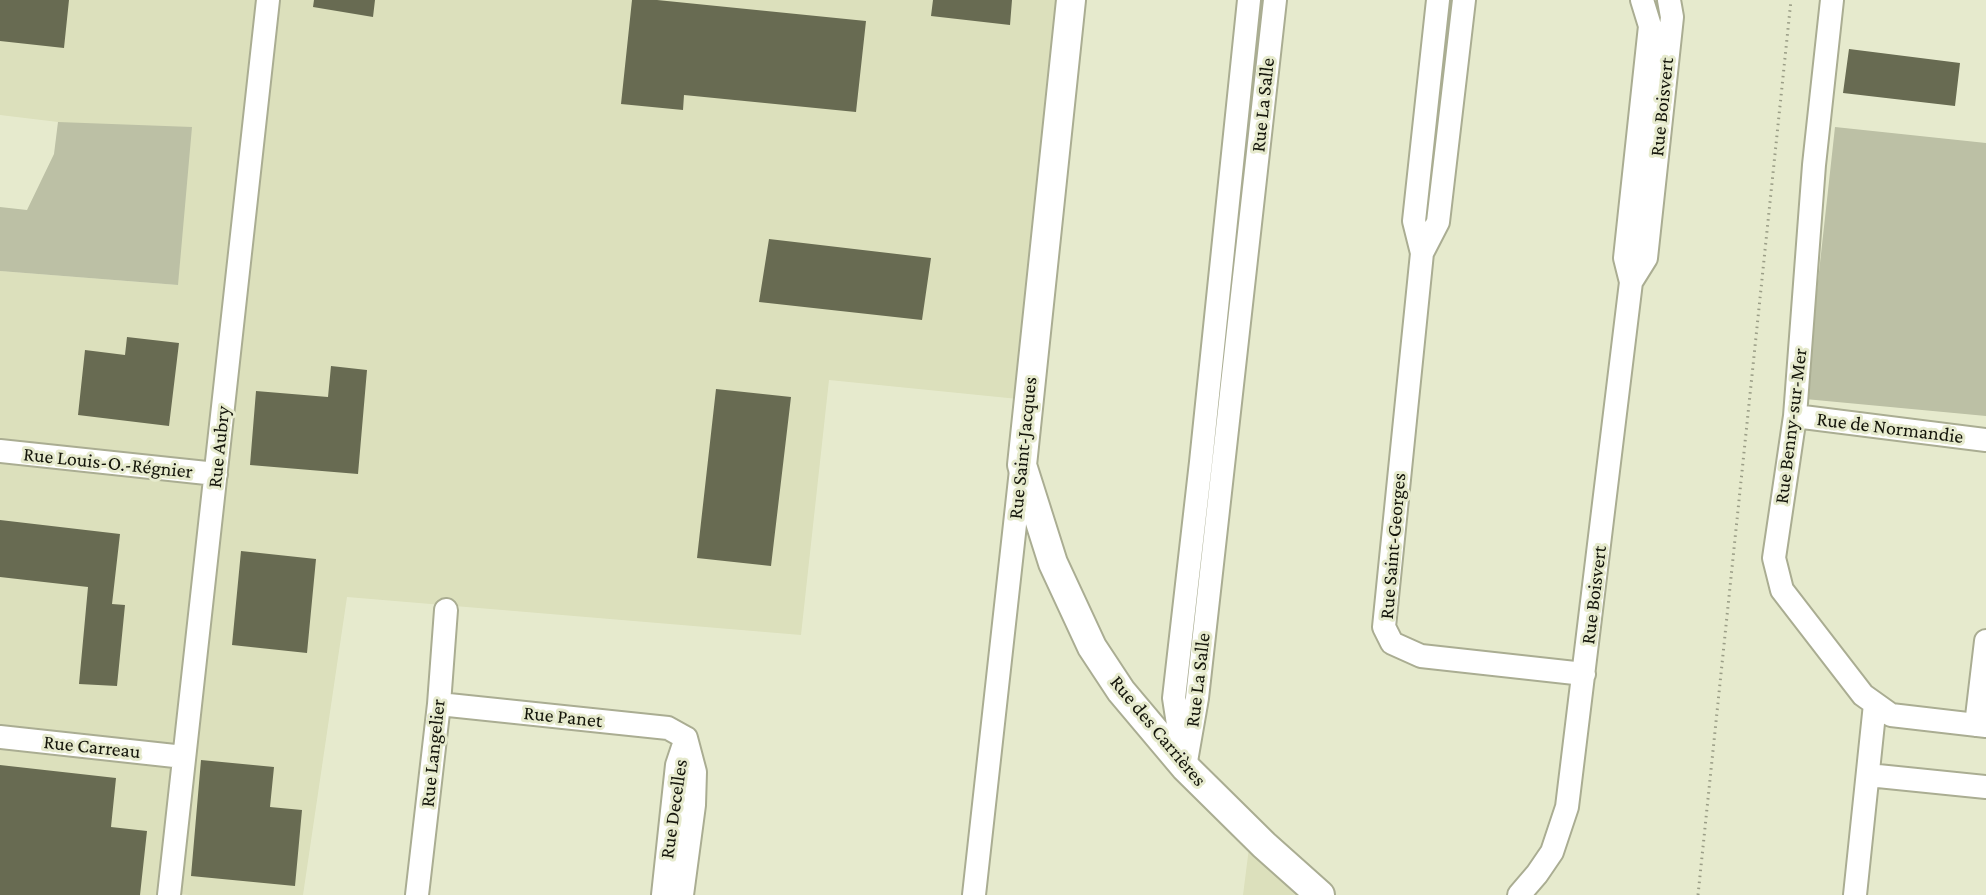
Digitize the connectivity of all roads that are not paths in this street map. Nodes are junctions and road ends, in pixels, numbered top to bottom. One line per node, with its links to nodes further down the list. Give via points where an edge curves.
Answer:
1 (268, 0): 19 (street, Rue Aubry)
2 (1071, 0): 18 (main road, Rue Saint-Jacques)
3 (1249, 0): 10 (street, Rue La Salle)
4 (1275, 0): 11 (street, Rue La Salle)
5 (1438, 0): 12 (street, Rue Saint-Georges, via 1414,221)
6 (1464, 0): 12 (street, Rue Saint-Georges, via 1438,222)
7 (1642, 0): 13 (street, Rue Boisvert, via 1650,26 1625,258)
8 (1669, 0): 13 (street, Rue Boisvert, via 1672,17 1646,258)
9 (1832, 0): 14 (street, Rue Benny-sur-Mer)
10 (1226, 207): 11 (street); 17 (street, Rue La Salle)
11 (1252, 210): 17 (street, Rue La Salle)
12 (1422, 253): 22 (street, Rue Saint-Georges, via 1384,627 1392,643 1421,656)
13 (1631, 282): 22 (street, Rue Boisvert)
14 (1794, 416): 15 (street, Rue de Normandie); 24 (street, Rue Benny-sur-Mer, via 1774,558 1782,590 1863,695)
15 (1986, 440)
16 (0, 451): 19 (street, Rue Louis-O.-Régnier)
17 (1212, 463): 29 (street, Rue La Salle, via 1174,698)
18 (1022, 465): 29 (main road, Rue des Carrières, via 1053,563 1092,647 1121,692); 36 (street, Rue Saint-Jacques)
19 (216, 474): 28 (street, Rue Aubry)
20 (446, 610): 23 (street, Rue Langelier)
21 (1986, 641): 25 (street)
22 (1584, 674): 38 (street, Rue Boisvert, via 1567,807 1552,852)
23 (439, 704): 27 (street, Rue Panet, via 668,728); 33 (street, Rue Langelier)
24 (1875, 704): 25 (street, Rue Benny-sur-Mer, via 1892,715); 30 (street)
25 (1981, 725)
26 (0, 737): 28 (street, Rue Carreau)
27 (686, 738): 34 (street, Rue Decelles, via 677,765); 35 (street, Rue Decelles, via 696,772)
28 (184, 757): 32 (street, Rue Aubry)
29 (1185, 767): 37 (main road, Rue des Carrières)
30 (1868, 775): 31 (street); 39 (street)
31 (1986, 787)
32 (176, 894)
33 (417, 895)
34 (663, 895)
35 (682, 895)
36 (974, 895)
37 (1320, 895)
38 (1519, 895)
39 (1855, 895)

